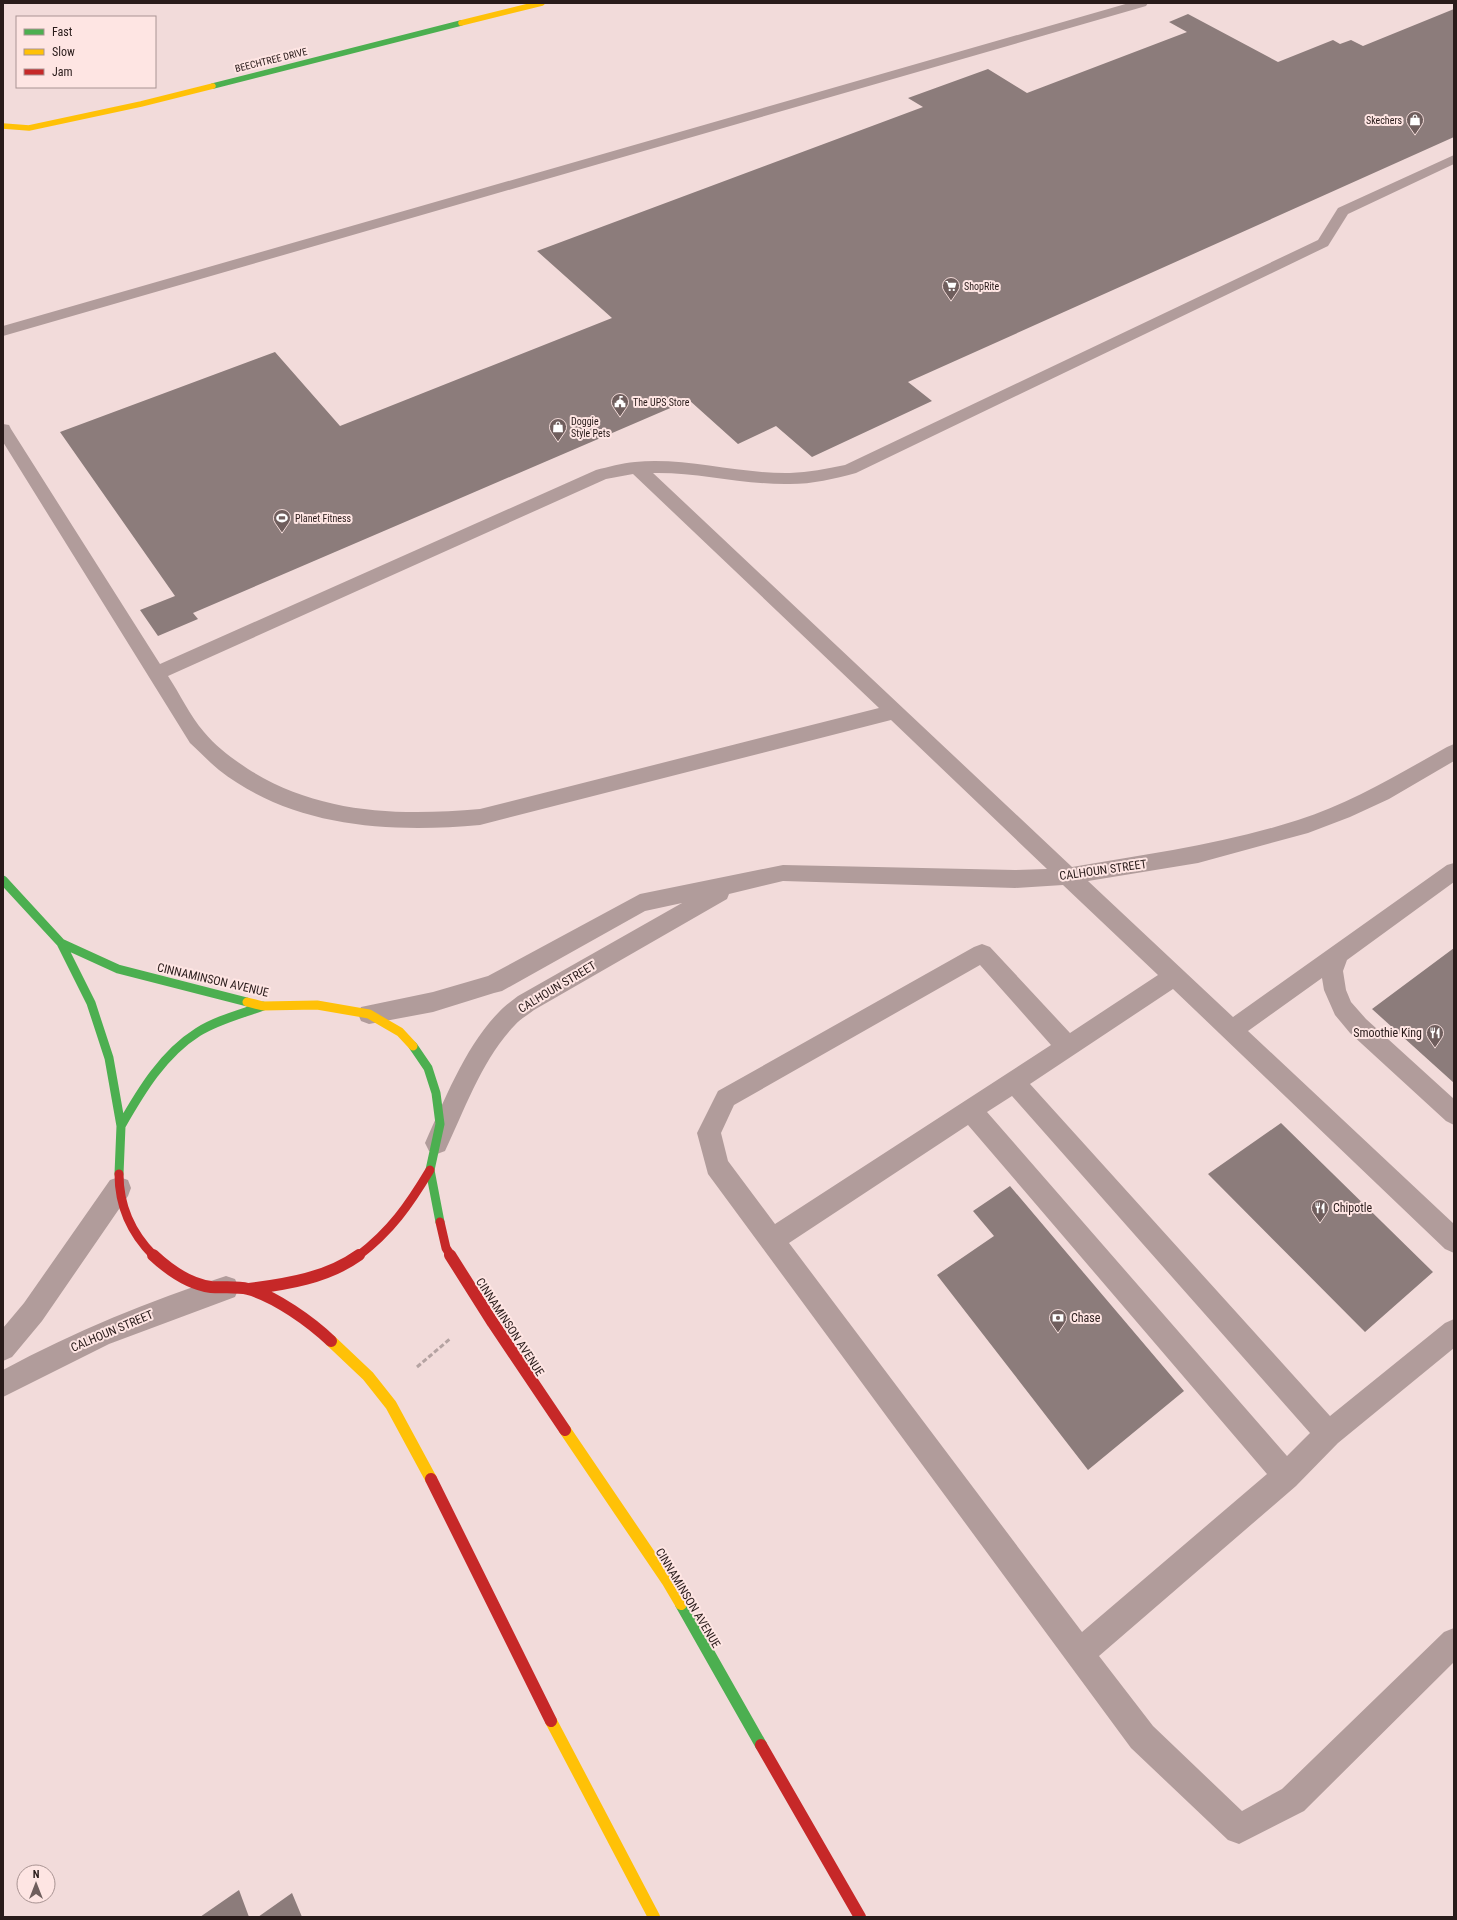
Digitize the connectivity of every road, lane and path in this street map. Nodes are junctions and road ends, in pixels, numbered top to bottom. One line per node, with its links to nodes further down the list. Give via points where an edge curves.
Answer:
1 (542, 3): 3 (main road, BEECHTREE DRIVE, via 141,104 29,128)
2 (1142, 3): 5 (street)
3 (3, 126)
4 (1454, 159): 7 (street, via 1343,211 1323,243 850,469 829,476 794,480 672,467)
5 (3, 331)
6 (3, 429): 8 (street)
7 (636, 467): 8 (street, via 602,474); 9 (street)
8 (157, 674): 9 (street, via 197,738 212,754 252,783 328,813 387,821 449,821 480,817)
9 (893, 712): 12 (street)
10 (1454, 752): 12 (street, CALHOUN STREET, via 1368,800 1302,827 1198,855)
11 (1454, 871): 16 (street)
12 (1067, 876): 14 (street, CALHOUN STREET, via 1015,879 783,873); 17 (street)
13 (3, 880): 15 (main road, CINNAMINSON AVENUE)
14 (732, 885): 19 (street, CALHOUN STREET, via 640,903 494,984 433,1002); 26 (street, CALHOUN STREET, via 526,1003 508,1018 472,1069)
15 (61, 943): 18 (main road, CINNAMINSON AVENUE, via 118,969); 25 (main road, CINNAMINSON AVENUE, via 91,1003 109,1058)
16 (1338, 955): 20 (street); 24 (street, via 1332,971 1335,990 1343,1008 1358,1026)
17 (1174, 977): 20 (street); 21 (street)
18 (263, 1006): 19 (main road, CINNAMINSON AVENUE, via 317,1005); 25 (main road, via 213,1024 175,1051 145,1085)
19 (369, 1014): 26 (main road, CINNAMINSON AVENUE, via 400,1032 428,1068 436,1093 440,1124)
20 (1231, 1031): 30 (street)
21 (1068, 1047): 22 (street); 29 (street, via 982,953 726,1098 709,1133 716,1166)
22 (1014, 1082): 23 (street); 37 (street)
23 (971, 1111): 29 (street); 38 (street)
24 (1454, 1114)
25 (121, 1126): 28 (main road, CINNAMINSON AVENUE)
26 (437, 1143): 27 (main road, CINNAMINSON AVENUE)
27 (430, 1170): 31 (main road, CALHOUN STREET, via 401,1218 361,1254 332,1272 277,1287); 42 (main road, CINNAMINSON AVENUE, via 446,1248 492,1324 668,1582)
28 (119, 1188): 31 (main road, CINNAMINSON AVENUE, via 121,1202 130,1224 144,1245 163,1264 185,1279 206,1286); 34 (street, via 63,1272)
29 (772, 1240): 40 (street)
30 (1454, 1241)
31 (237, 1288): 36 (street, CALHOUN STREET, via 169,1307 119,1327); 41 (main road, CINNAMINSON AVENUE, via 289,1308 311,1322 368,1376 391,1405 419,1454 552,1722)
32 (1454, 1332): 37 (street)
33 (455, 1335): 35 (path)
34 (3, 1348)
35 (415, 1369)
36 (3, 1384)
37 (1329, 1434): 38 (street)
38 (1286, 1476): 40 (street)
39 (1454, 1642): 40 (street, via 1293,1800 1239,1829 1142,1737)
40 (1079, 1654)
41 (654, 1917)
42 (860, 1917)

